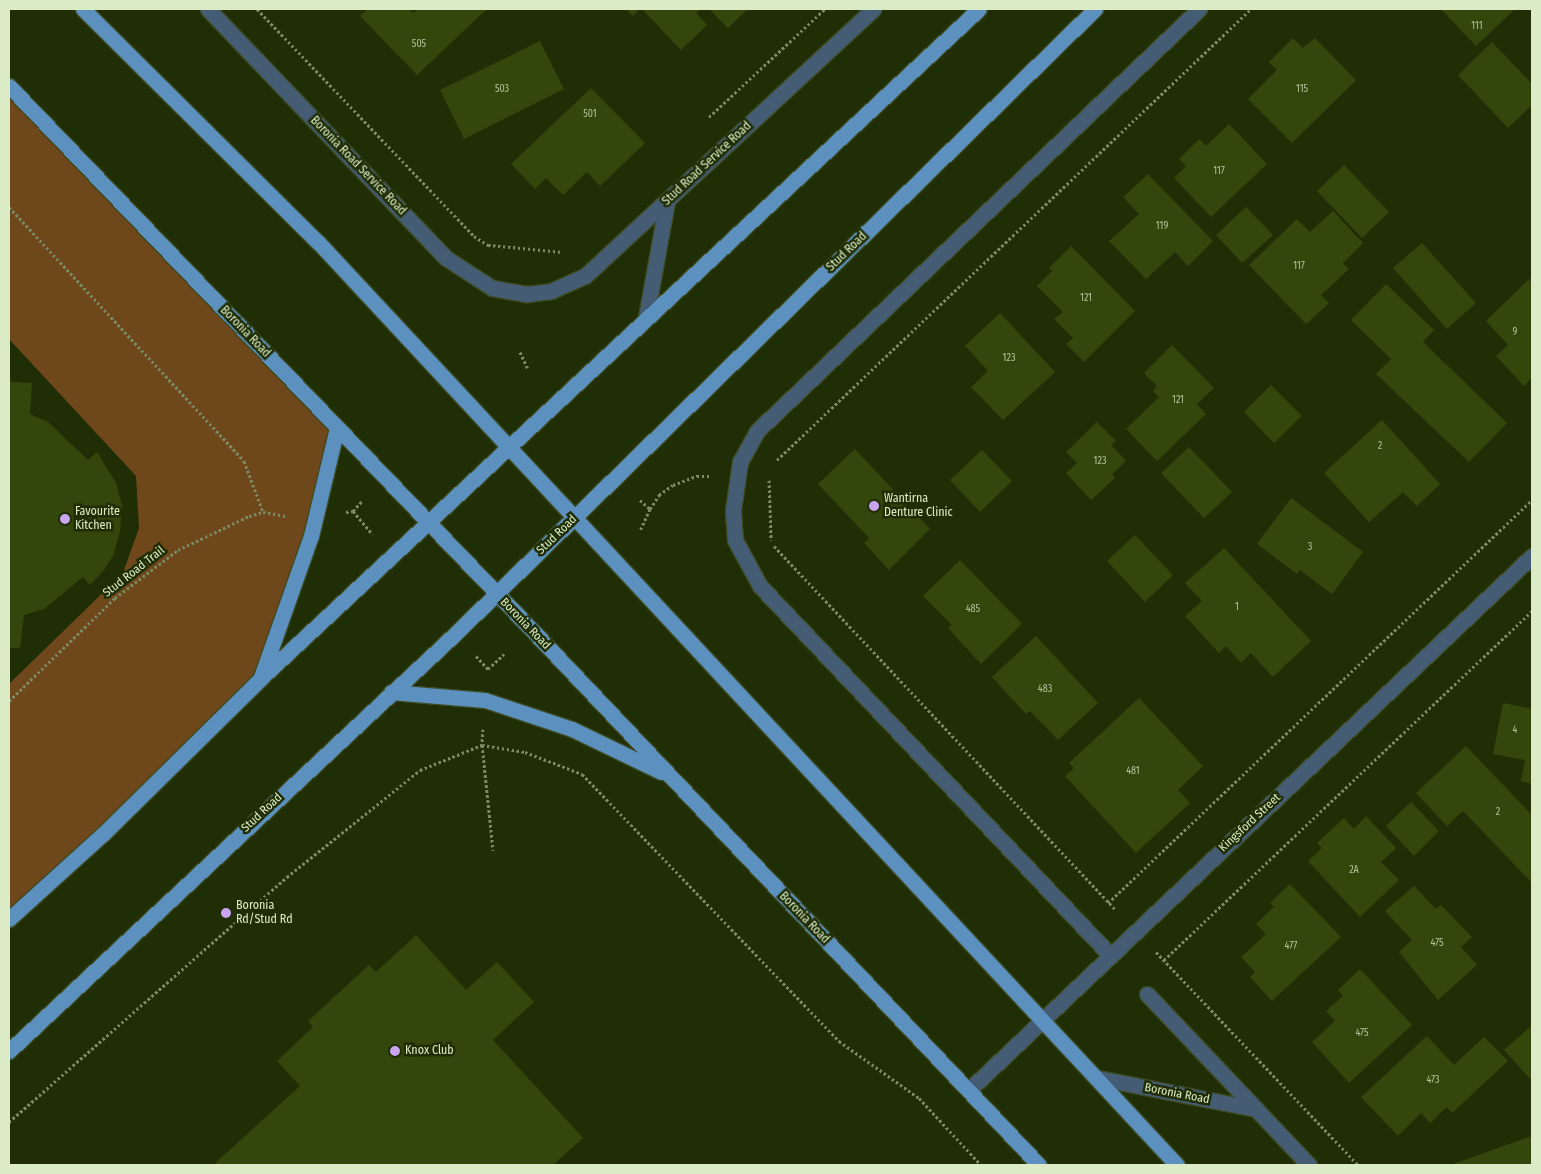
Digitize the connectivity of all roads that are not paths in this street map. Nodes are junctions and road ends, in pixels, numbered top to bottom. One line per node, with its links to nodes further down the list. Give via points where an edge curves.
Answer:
1 (83, 9): 12 (main road, via 318,242)
2 (208, 9): 9 (street, Boronia Road Service Road, via 435,247 478,281 506,292)
3 (873, 9): 8 (street, Stud Road Service Road)
4 (979, 9): 10 (main road)
5 (1095, 9): 13 (main road, Stud Road)
6 (1199, 9): 21 (street, via 757,431 740,462 733,510 735,540 760,586)
7 (9, 86): 11 (main road, Boronia Road)
8 (667, 201): 9 (street, Stud Road Service Road, via 585,276 551,291); 10 (street)
9 (527, 294)
10 (646, 317): 12 (main road)
11 (337, 428): 14 (main road, Boronia Road); 17 (main road, via 311,536)
12 (510, 446): 13 (main road); 14 (main road)
13 (576, 517): 16 (main road, Stud Road); 23 (main road, via 685,638)
14 (428, 524): 16 (main road, Boronia Road); 17 (main road)
15 (1532, 556): 21 (street, Kingsford Street)
16 (496, 594): 18 (main road, Stud Road); 19 (main road, Boronia Road)
17 (261, 678): 20 (main road, via 104,833)
18 (391, 692): 19 (main road, via 485,700 572,729); 24 (main road, Stud Road)
19 (669, 776): 26 (main road, Boronia Road)
20 (9, 919)
21 (1111, 956): 23 (street, Kingsford Street)
22 (1147, 994): 27 (street)
23 (1043, 1019): 25 (main road); 26 (street, Kingsford Street)
24 (9, 1051)
25 (1098, 1078): 27 (street, Boronia Road); 29 (main road)
26 (969, 1090): 28 (main road, Boronia Road)
27 (1256, 1109): 30 (street)
28 (1039, 1165)
29 (1177, 1165)
30 (1309, 1165)

